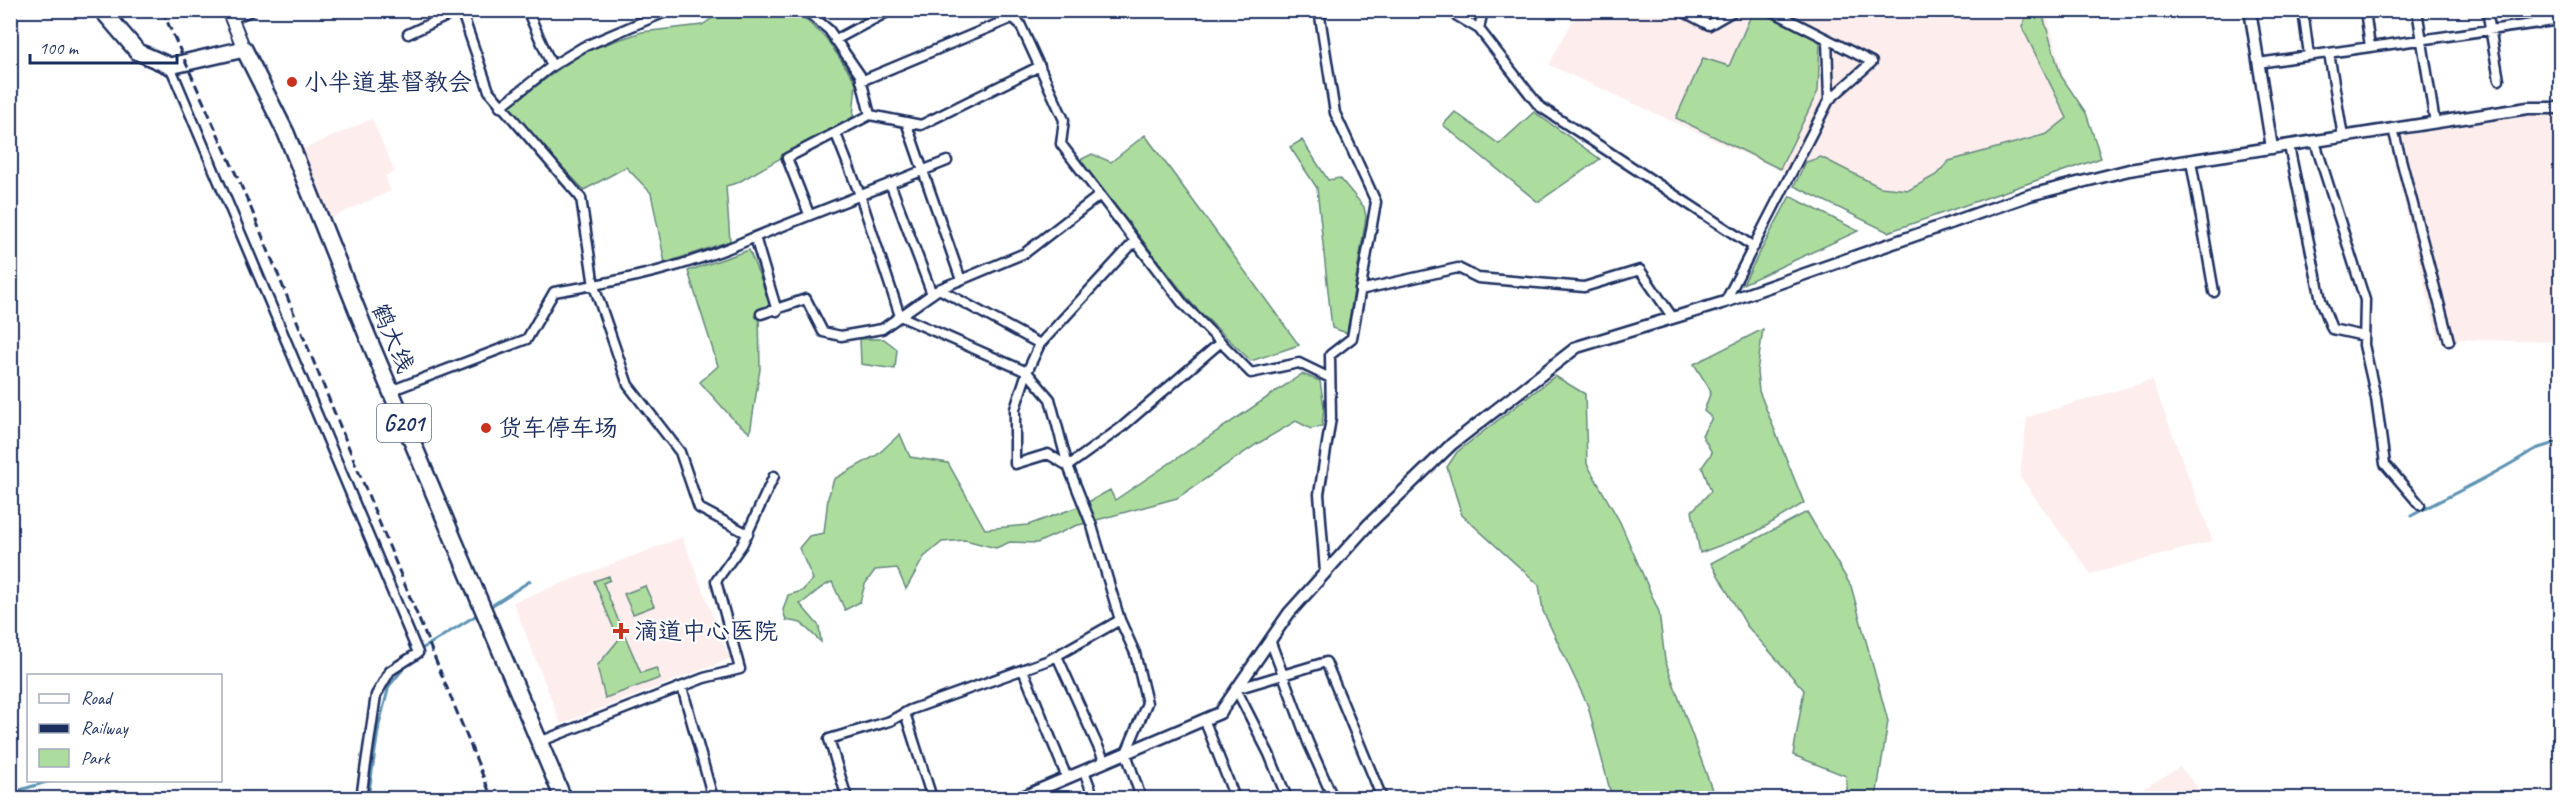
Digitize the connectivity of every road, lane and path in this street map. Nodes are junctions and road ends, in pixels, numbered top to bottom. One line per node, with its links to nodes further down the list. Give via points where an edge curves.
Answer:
1 (102, 10): 38 (highway, via 138,52)
2 (253, 10): 22 (street)
3 (460, 10): 21 (street); 45 (street, via 489,91)
4 (527, 10): 39 (street)
5 (670, 10): 39 (street, via 583,47)
6 (805, 10): 30 (street)
7 (891, 10): 30 (street)
8 (1004, 10): 23 (street)
9 (1319, 10): 68 (street, via 1335,113 1376,202)
10 (1448, 10): 26 (street)
11 (1483, 10): 26 (street)
12 (1680, 10): 13 (street, via 1709,25)
13 (1735, 10)
14 (1770, 10): 29 (street)
15 (2250, 10): 37 (street)
16 (2303, 10): 35 (street)
17 (2365, 10): 32 (street)
18 (2417, 10): 31 (street)
19 (2487, 10): 27 (street)
20 (2536, 10): 25 (street)
21 (448, 13): 28 (street)
22 (230, 15): 33 (main road)
23 (1012, 18): 40 (street, via 1020,24); 43 (street)
24 (2560, 20): 25 (street)
25 (2538, 24): 27 (street)
26 (1479, 29): 65 (street, via 1539,106)
27 (2490, 30): 31 (street); 41 (street)
28 (408, 34)
29 (1827, 39): 44 (street); 44 (street, via 1872,62)
30 (835, 40): 43 (street)
31 (2421, 40): 32 (street); 49 (street)
32 (2370, 47): 34 (street)
33 (244, 49): 36 (highway); 42 (highway, 鹤大线 / G201)
34 (2329, 53): 35 (street); 52 (street)
35 (2309, 55): 37 (street)
36 (212, 56): 38 (highway); 42 (highway, via 231,58)
37 (2258, 63): 55 (street)
38 (170, 66): 104 (street, via 418,653 390,671 376,695)
39 (552, 66): 45 (street)
40 (1040, 66): 48 (street, via 921,125); 61 (street, via 1064,120 1061,144)
41 (2499, 80)
42 (261, 81): 82 (highway, 鹤大线 / G201, via 286,133)
43 (861, 81): 47 (street)
44 (1829, 100): 65 (street)
45 (500, 107): 67 (street, via 581,198)
46 (2560, 108): 49 (street, via 2528,108)
47 (870, 115): 48 (street); 51 (street)
48 (906, 122): 58 (street)
49 (2435, 123): 50 (street)
50 (2393, 129): 52 (street); 77 (street)
51 (836, 134): 60 (street); 62 (street, via 787,158)
52 (2343, 137): 53 (street)
53 (2315, 142): 54 (street); 76 (street, via 2365,300)
54 (2289, 146): 55 (street); 76 (street, via 2322,300 2332,329)
55 (2272, 148): 57 (street)
56 (947, 161): 58 (street)
57 (2191, 161): 70 (street); 71 (street, via 2129,170 2030,195)
58 (922, 170): 59 (street); 66 (street)
59 (890, 183): 60 (street); 69 (street)
60 (860, 195): 62 (street); 74 (street)
61 (1100, 195): 64 (street); 66 (street, via 1025,253)
62 (808, 214): 63 (street)
63 (755, 237): 67 (street, via 715,255); 72 (street)
64 (1135, 241): 78 (street, via 1184,305); 79 (street)
65 (1754, 247): 71 (street)
66 (961, 280): 69 (street)
67 (594, 286): 82 (street, via 554,292 527,339); 86 (street, via 628,385 680,452 699,508)
68 (1360, 290): 75 (street, via 1458,268 1478,278 1584,287 1640,270); 81 (street, via 1353,338 1330,355)
69 (936, 292): 74 (street); 79 (street)
70 (2214, 292)
71 (1725, 302): 75 (street)
72 (777, 311): 73 (street); 74 (street, via 807,299 823,332 842,336 882,329)
73 (761, 314)
74 (900, 316): 80 (street)
75 (1673, 318): 87 (street, via 1577,347 1452,444)
76 (2364, 336): 85 (street, via 2385,464)
77 (2449, 341)
78 (1221, 342): 81 (street, via 1251,374 1299,363); 83 (street, via 1122,427)
79 (1040, 344): 80 (street)
80 (1027, 372): 83 (street, via 1050,399); 83 (street, via 1016,409 1015,464 1048,454)
81 (1330, 378): 87 (street, via 1331,418 1319,494)
82 (390, 391): 97 (highway, 鹤大线 / G201)
83 (1068, 466): 88 (street, via 1092,526)
84 (774, 476): 86 (street)
85 (2420, 506)
86 (748, 534): 93 (street, via 716,581 740,669)
87 (1325, 572): 89 (street)
88 (1120, 620): 90 (street); 98 (street, via 1135,653 1147,703)
89 (1270, 640): 92 (street); 94 (street)
90 (1057, 656): 91 (street); 99 (street)
91 (1023, 670): 95 (street); 101 (street)
92 (1282, 674): 94 (street); 113 (street); 114 (street, via 1326,662)
93 (682, 687): 97 (street); 102 (street)
94 (1236, 689): 96 (street, via 1220,712); 112 (street)
95 (905, 713): 106 (street, via 829,739); 107 (street)
96 (1204, 719): 98 (street); 111 (street)
97 (539, 742): 105 (highway, 鹤大线 / G201)
98 (1126, 753): 99 (street); 110 (street)
99 (1105, 762): 100 (street)
100 (1084, 771): 101 (street); 109 (street)
101 (1067, 778): 103 (street)
102 (711, 791)
103 (1034, 796): 108 (street)
104 (361, 798)
105 (563, 798)
106 (847, 798)
107 (932, 798)
108 (1020, 798)
109 (1095, 798)
110 (1141, 798)
111 (1235, 798)
112 (1287, 798)
113 (1333, 798)
114 (1382, 798)

